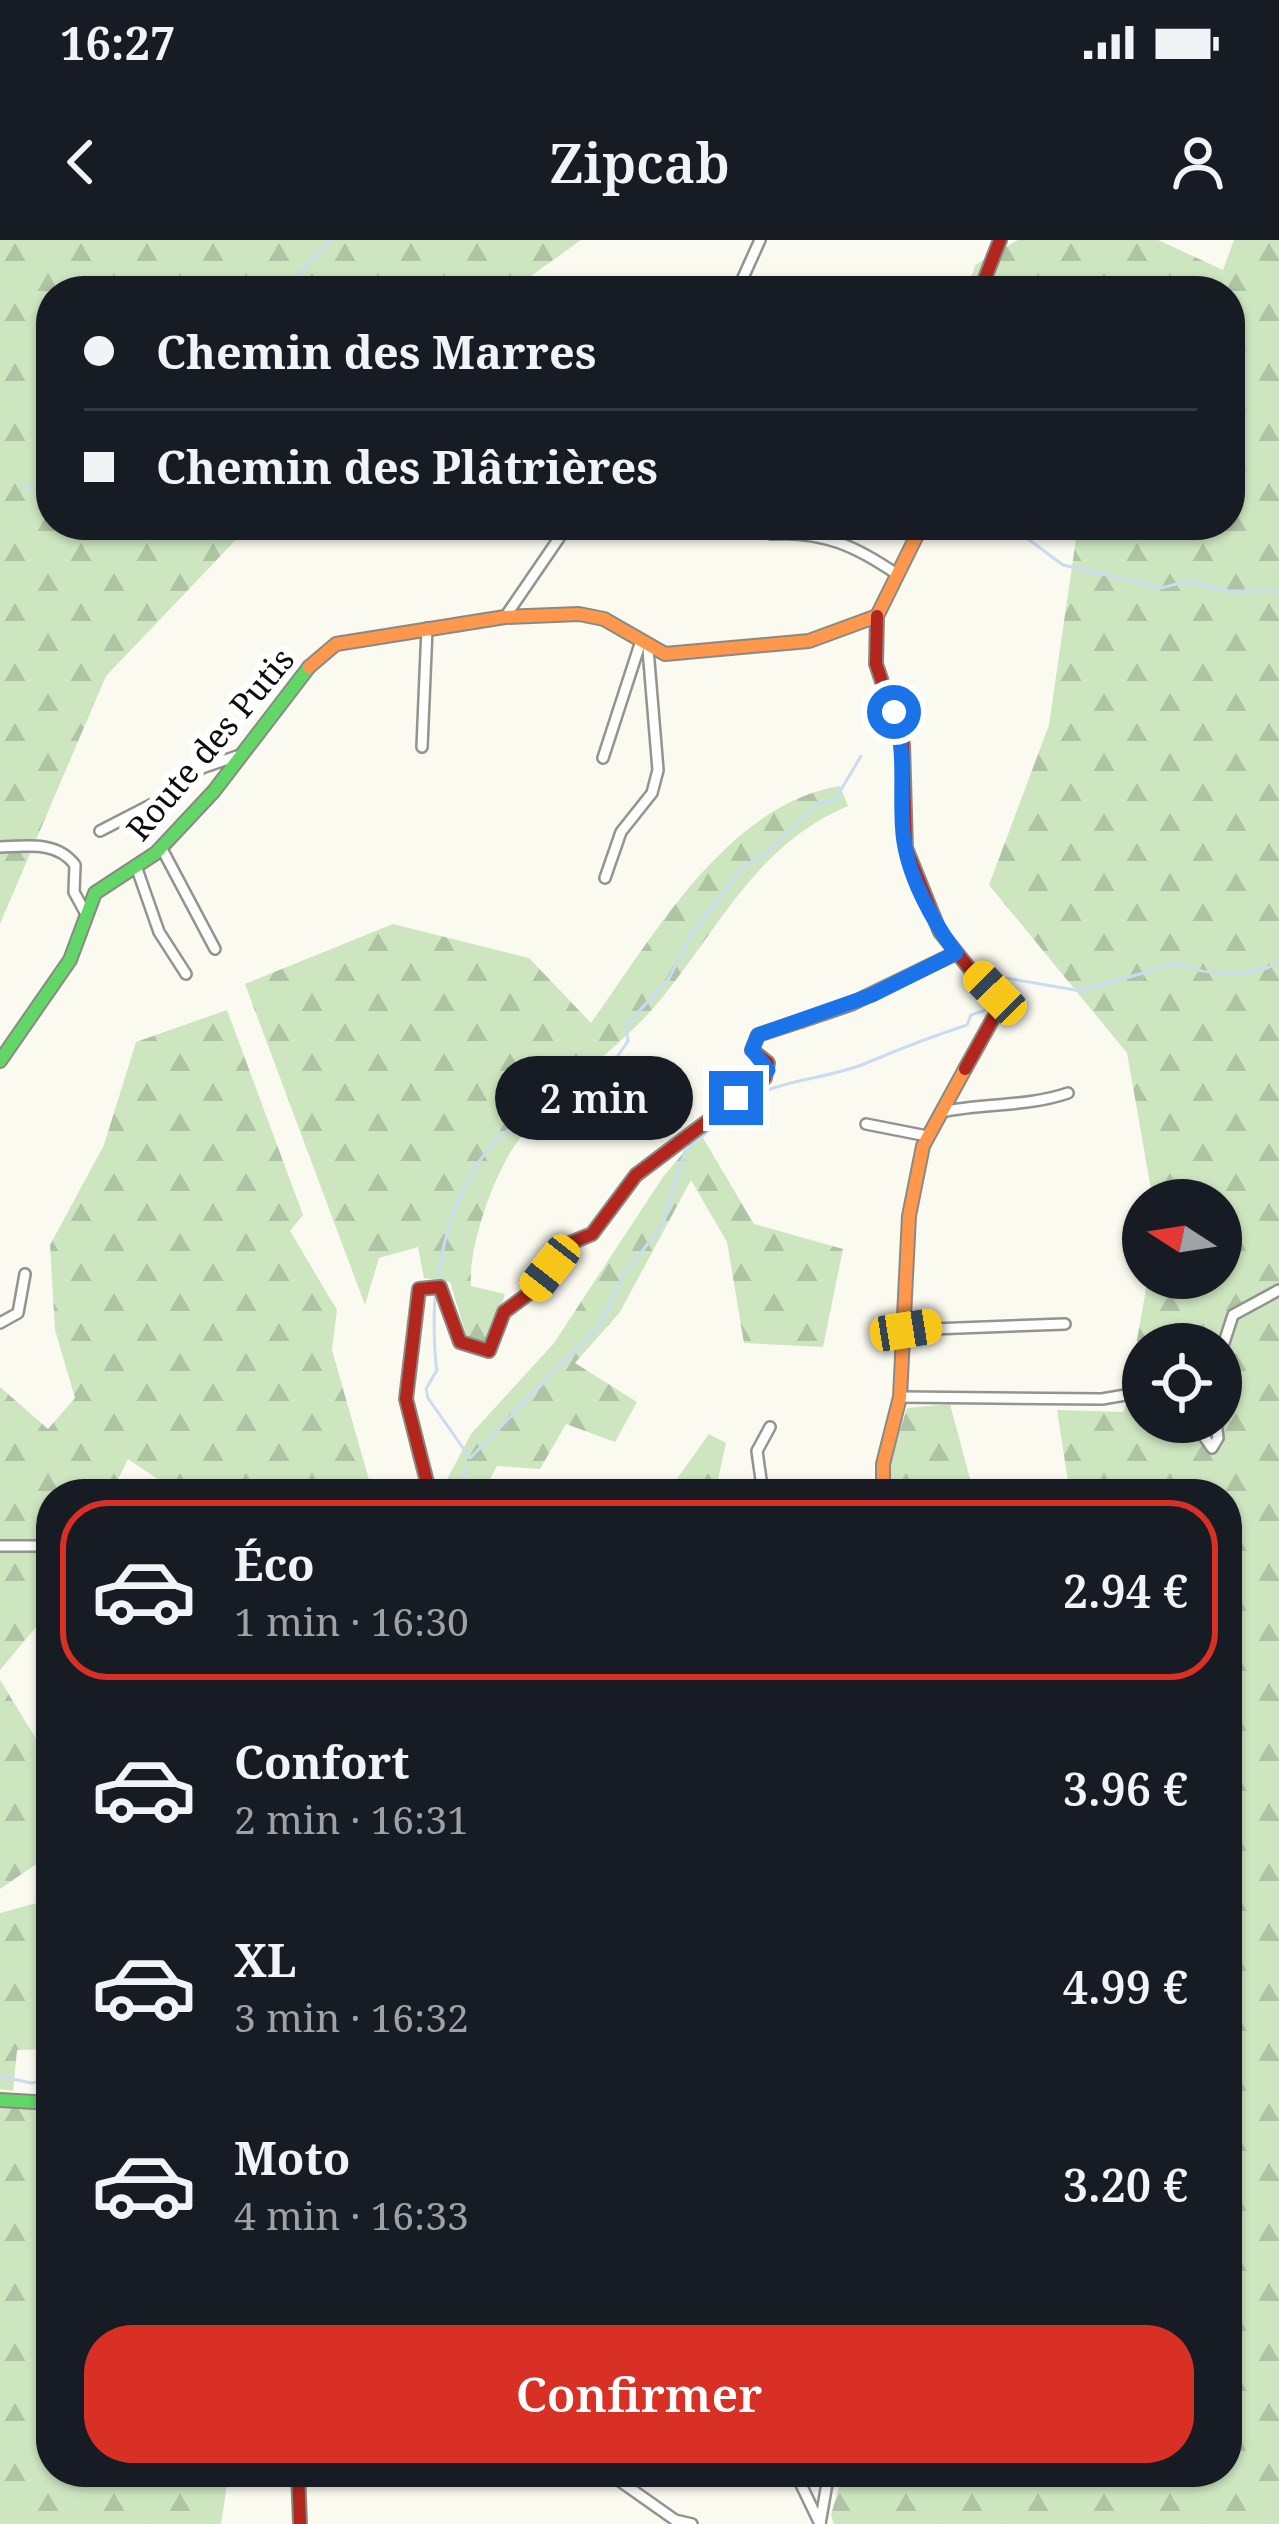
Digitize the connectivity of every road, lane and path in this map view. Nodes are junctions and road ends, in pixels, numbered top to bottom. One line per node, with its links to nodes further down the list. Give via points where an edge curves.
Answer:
1 (760, 240): 3 (street)
2 (1000, 240): 4 (street)
3 (744, 276)
4 (988, 276)
5 (558, 540): 9 (street)
6 (835, 540): 8 (street)
7 (915, 540): 8 (street)
8 (898, 574): 10 (street)
9 (505, 616): 11 (street, Route des Putis); 12 (street, Route des Putis, via 594,616)
10 (878, 616): 12 (street, Route des Putis, via 809,641 679,653); 23 (street, via 876,664 903,744 906,848)
11 (428, 628): 13 (street); 14 (street, Route des Putis, via 337,644)
12 (644, 646): 15 (street); 20 (street, via 658,770)
13 (422, 747)
14 (237, 756): 16 (street, via 202,767 166,797); 18 (street, Route des Putis)
15 (603, 758)
16 (100, 831)
17 (0, 847): 21 (street, via 63,851 75,865 74,892)
18 (161, 847): 19 (street, Route des Putis); 22 (street)
19 (136, 869): 21 (street, Route des Putis, via 95,892); 24 (street, via 159,932)
20 (605, 878)
21 (86, 914): 25 (street, Route des Putis, via 70,960)
22 (215, 950)
23 (956, 953): 27 (street, via 1000,1006); 39 (street, via 872,995 758,1035 751,1044 767,1063 765,1078 636,1175 592,1234 570,1243 532,1292 504,1312 489,1351 460,1342 440,1287 419,1289 406,1399)
24 (186, 974)
25 (0, 1061)
26 (1068, 1093): 27 (street)
27 (941, 1112): 29 (street)
28 (866, 1124): 29 (street)
29 (927, 1136): 35 (street, via 909,1216)
30 (25, 1274): 32 (street, via 19,1313)
31 (1279, 1290): 33 (street)
32 (0, 1323)
33 (1230, 1323)
34 (1065, 1324): 35 (street)
35 (906, 1330): 37 (street)
36 (1122, 1396): 37 (street)
37 (900, 1397): 41 (street)
38 (770, 1427): 40 (street, via 757,1451)
39 (426, 1479)
40 (761, 1479)
41 (883, 1479)
42 (0, 1546): 43 (street)
43 (36, 1546)
44 (0, 2100): 45 (street)
45 (36, 2102)
46 (296, 2487): 50 (street)
47 (629, 2487): 51 (street)
48 (802, 2487): 52 (street)
49 (826, 2487): 52 (street)
50 (300, 2524)
51 (692, 2524)
52 (820, 2524)

